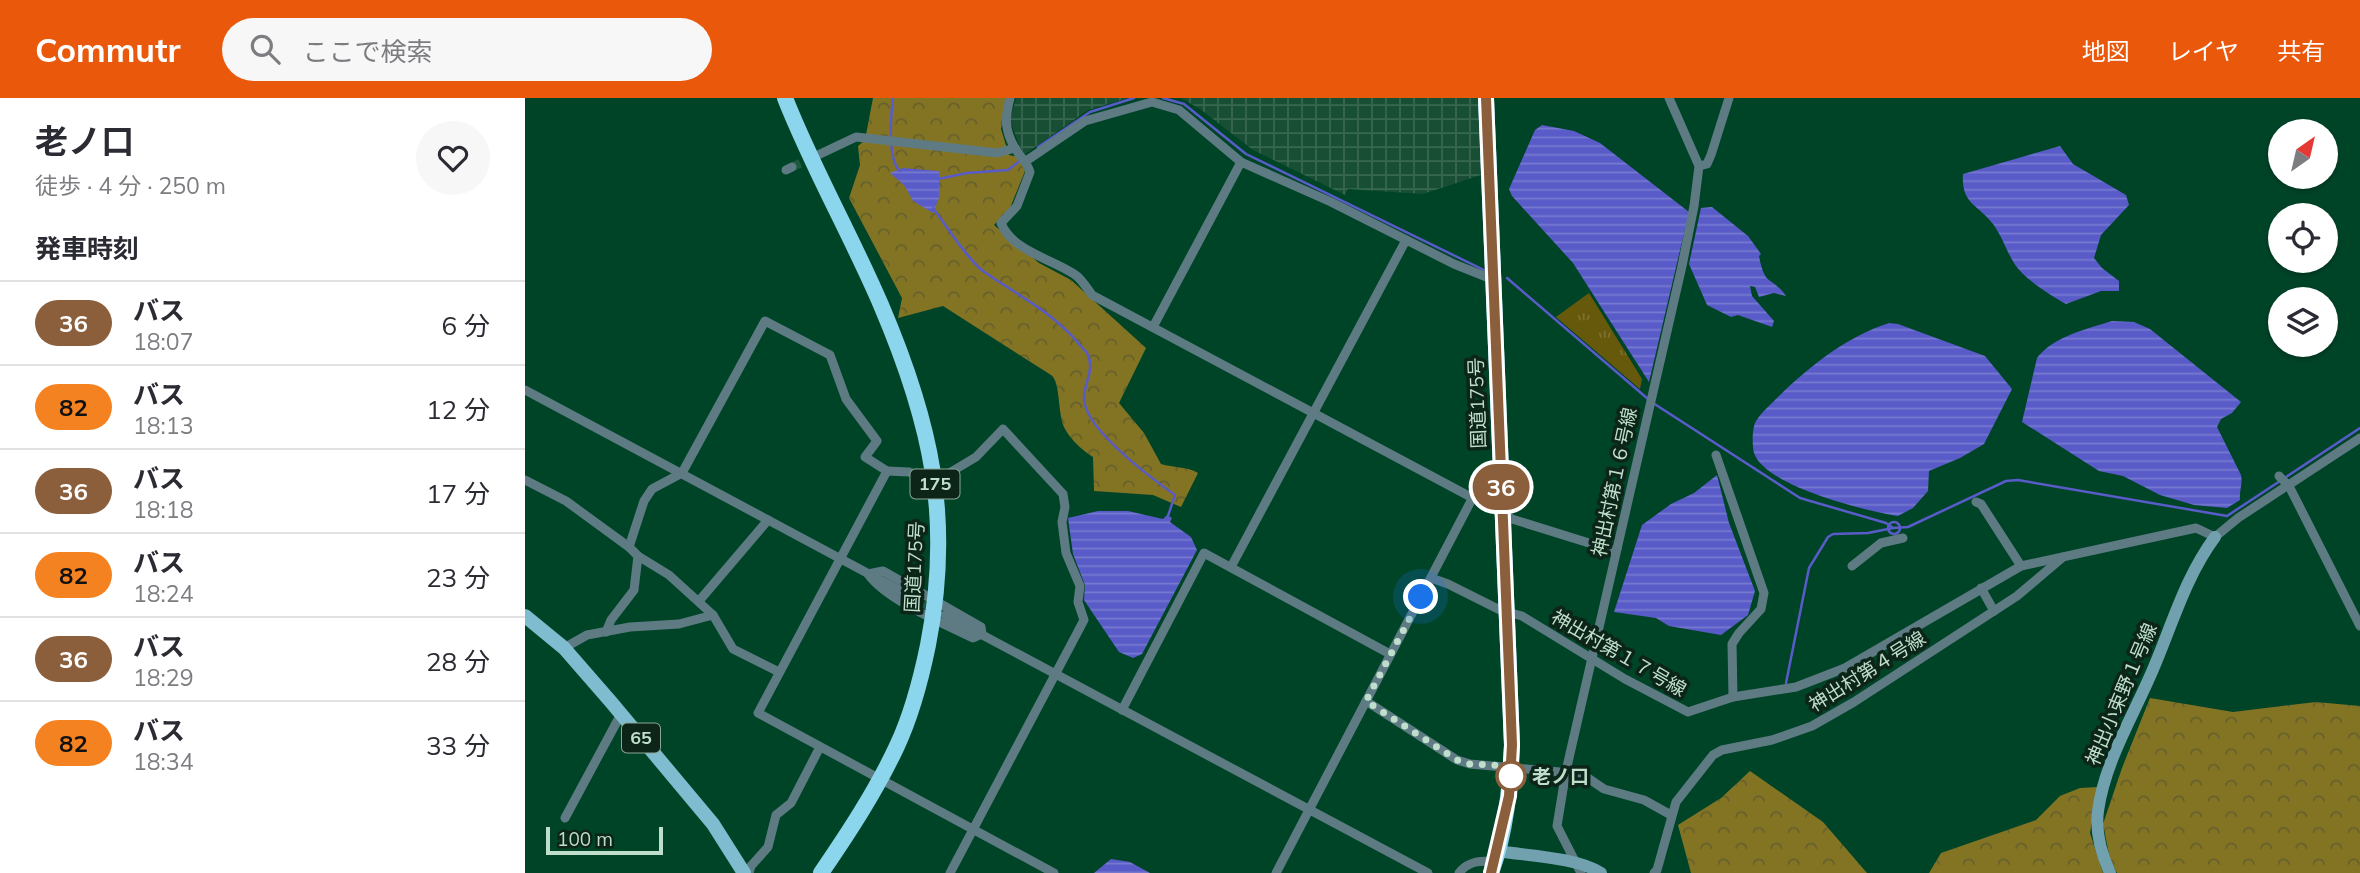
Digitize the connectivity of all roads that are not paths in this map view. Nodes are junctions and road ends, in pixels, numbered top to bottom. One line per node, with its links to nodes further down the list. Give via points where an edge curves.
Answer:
1 (785, 98): 45 (highway, 国道175号 / 175, via 880,303 922,419 938,508)
2 (1010, 98): 6 (street, via 1004,118)
3 (1486, 98): 12 (highway, 国道175号)
4 (1669, 98): 10 (street, 神出村第１６号線)
5 (1729, 98): 10 (street, via 1711,155 1707,164)
6 (1015, 148): 7 (street, via 997,153 856,137); 8 (street)
7 (818, 155)
8 (1026, 161): 9 (street, via 1085,121 1152,103 1179,110); 13 (street, via 1030,172 1017,206 1001,223 1005,232 1040,258 1076,274 1092,295)
9 (1241, 162): 11 (street); 13 (street)
10 (1699, 166): 32 (street, 神出村第１６号線, via 1695,206)
11 (1406, 240): 12 (street); 15 (street)
12 (1494, 280): 27 (highway, 国道175号)
13 (1153, 327): 15 (street)
14 (525, 390): 20 (street)
15 (1314, 413): 25 (street); 38 (street)
16 (2360, 438): 24 (street)
17 (1716, 455): 57 (street, via 1763,593 1761,609 1732,644)
18 (887, 471): 19 (street); 20 (street, via 865,457 877,441 846,399 830,355 765,321); 35 (street)
19 (909, 472)
20 (682, 473): 28 (street); 31 (street, via 652,489)
21 (946, 475): 56 (street, via 976,457 1003,429 1063,494 1066,553 1080,586 1078,602 1084,620)
22 (2279, 475): 24 (street)
23 (525, 481): 31 (street, via 566,501)
24 (2288, 486): 29 (street); 49 (street)
25 (1472, 499): 27 (street); 40 (street)
26 (1976, 502): 37 (street)
27 (1502, 514): 32 (street, via 1605,551); 46 (highway, 国道175号)
28 (768, 520): 35 (street); 43 (street)
29 (2215, 537): 33 (street, 神出村第１７号線, via 2196,528); 80 (street, 神出小束野１号線, via 2190,576 2101,795 2098,836)
30 (1903, 538): 36 (street, via 1881,543)
31 (629, 547): 34 (street)
32 (1617, 549): 54 (street, 神出村第１６号線)
33 (2065, 555): 37 (street, 神出村第１７号線); 44 (street, 神出村第４号線)
34 (638, 556): 43 (street); 50 (street, via 633,590)
35 (839, 559): 39 (street); 55 (street)
36 (1852, 566)
37 (2021, 566): 41 (street, 神出村第１７号線)
38 (1231, 567): 53 (street); 59 (street, via 1204,553)
39 (868, 574): 42 (street); 45 (street, via 876,585); 45 (street, via 883,572)
40 (1431, 578): 46 (street, 神出村第１７号線); 53 (street)
41 (1981, 588): 44 (street); 57 (street, 神出村第１７号線, via 1845,668 1796,687)
42 (912, 597)
43 (699, 601): 47 (street)
44 (1994, 611): 66 (street, 神出村第４号線, via 1812,726 1713,755)
45 (938, 612): 51 (street, via 981,628); 51 (street, via 973,638); 64 (highway, 国道175号 / 175, via 913,706)
46 (1508, 612): 54 (street, 神出村第１７号線); 62 (highway, 国道175号)
47 (713, 615): 50 (street, via 679,624); 55 (street, via 733,649)
48 (525, 616): 52 (main road, 65)
49 (2360, 626)
50 (606, 632): 52 (street, via 587,635)
51 (982, 634): 56 (street)
52 (564, 648): 60 (main road, 65)
53 (1390, 654): 58 (street)
54 (1592, 658): 57 (street, 神出村第１７号線, via 1688,712); 63 (street, 神出村第１６号線)
55 (779, 672): 61 (street, via 758,713)
56 (1056, 674): 59 (street); 68 (street)
57 (1733, 697)
58 (1366, 701): 62 (street, via 1457,760); 65 (street)
59 (1122, 710): 65 (street)
60 (621, 714): 67 (street); 71 (main road, 65, via 713,824)
61 (820, 747): 64 (street); 71 (street, via 791,803 776,815 768,847)
62 (1511, 766): 63 (street); 69 (highway, 国道175号)
63 (1566, 771): 66 (street); 70 (street, 神出村第１６号線, via 1557,826)
64 (880, 780): 68 (street); 72 (highway, 国道175号 / 175)
65 (1309, 809): 75 (street); 76 (street)
66 (1671, 815): 79 (street, 神出村第４号線)
67 (565, 818)
68 (973, 829): 73 (street); 74 (street)
69 (1495, 862): 70 (street); 77 (street, via 1481,860)
70 (1578, 868): 78 (street)
71 (747, 873)
72 (821, 873)
73 (950, 873)
74 (1054, 873)
75 (1276, 873)
76 (1428, 873)
77 (1459, 873)
78 (1601, 873)
79 (1654, 873)
80 (2110, 873)

